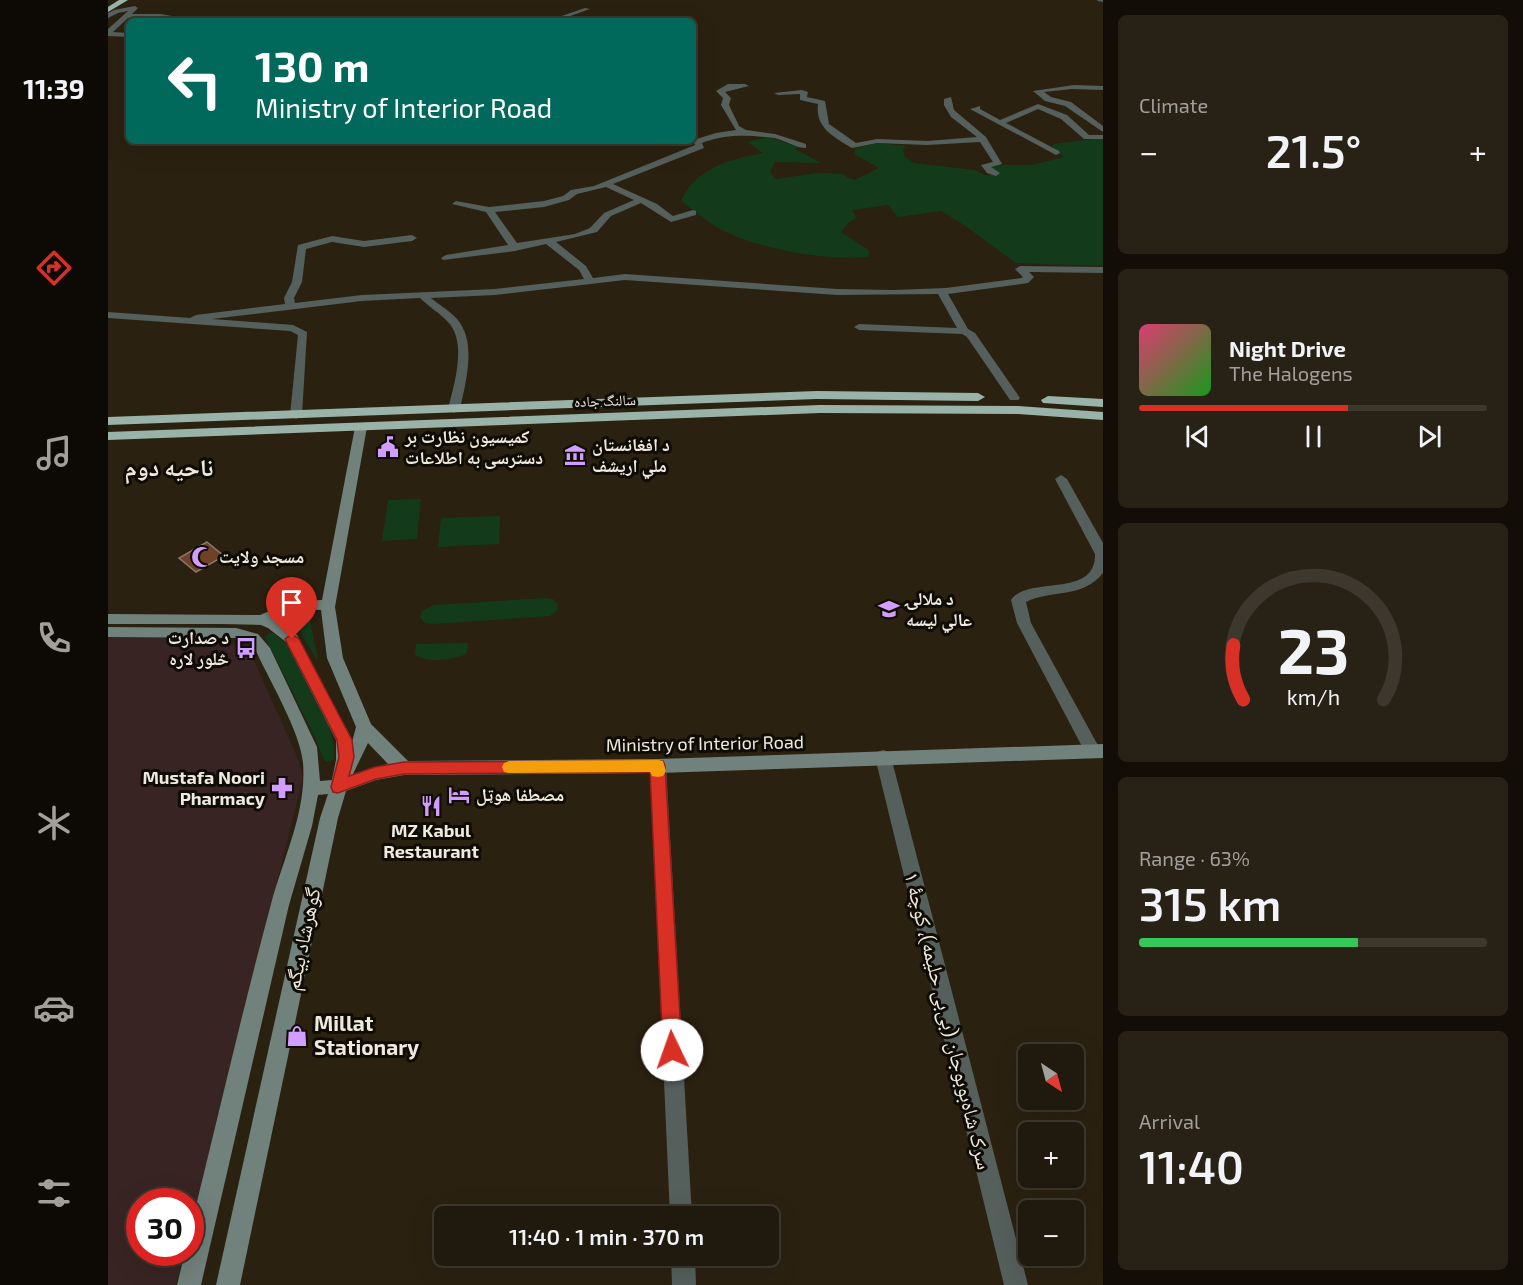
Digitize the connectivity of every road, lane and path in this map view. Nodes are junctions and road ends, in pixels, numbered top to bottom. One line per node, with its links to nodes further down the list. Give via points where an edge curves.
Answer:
1 (116, 0): 4 (highway)
2 (124, 0): 7 (highway)
3 (143, 0): 5 (street)
4 (108, 5)
5 (135, 8): 8 (street); 9 (street)
6 (587, 9): 11 (street)
7 (108, 10)
8 (108, 16)
9 (124, 16): 10 (street); 12 (street)
10 (175, 18)
11 (559, 18)
12 (108, 33): 13 (street)
13 (126, 35)
14 (108, 41): 15 (street)
15 (126, 42)
16 (745, 86): 23 (street, via 720,91 727,98 725,105 736,127)
17 (1103, 88): 22 (street, via 1037,91 1048,99 1068,104)
18 (778, 93): 25 (street, via 802,92 803,98 822,103 819,116 826,129 855,146 877,141)
19 (948, 99): 25 (street, via 950,111)
20 (977, 108): 21 (street, via 974,109)
21 (1002, 122): 24 (street, via 1038,106 1064,117 1087,137); 27 (street)
22 (1103, 130)
23 (743, 132): 26 (street, via 775,136); 29 (street, via 706,138 696,142 701,146)
24 (1103, 137)
25 (983, 139): 28 (street, via 998,164 985,165)
26 (803, 146)
27 (1056, 153)
28 (996, 173)
29 (607, 184): 30 (street); 32 (street, via 544,204)
30 (640, 201): 33 (street, via 671,219); 35 (street, via 621,206 594,230)
31 (456, 204): 32 (street)
32 (489, 210): 36 (street)
33 (693, 213)
34 (412, 238): 42 (street, via 364,244 332,239 301,247)
35 (549, 242): 36 (street); 39 (street, via 583,268)
36 (515, 248): 37 (street)
37 (446, 258)
38 (1103, 270): 40 (street, via 1020,269 1029,277 1024,281)
39 (590, 282): 40 (street, via 625,277 837,292); 41 (street)
40 (946, 291): 46 (street, via 941,291)
41 (424, 297): 42 (street, via 362,298); 49 (street, via 456,323 461,339 462,367)
42 (290, 307): 44 (street, via 196,318)
43 (110, 316): 44 (street)
44 (190, 322): 51 (street, via 292,328 303,334)
45 (859, 327): 46 (street)
46 (964, 331): 47 (street, via 971,335)
47 (1014, 398): 48 (highway, سالنگ جاده); 50 (highway, سالنگ جاده, via 818,395)
48 (1103, 403)
49 (454, 409): 50 (highway, سالنگ جاده); 51 (highway, سالنگ جاده)
50 (645, 409): 52 (highway, سالنگ جاده, via 1018,410); 54 (highway, سالنگ جاده)
51 (296, 415): 53 (highway, سالنگ جاده)
52 (1103, 416)
53 (108, 421)
54 (361, 427): 55 (highway, سالنگ جاده); 57 (main road)
55 (108, 436)
56 (1061, 479): 62 (street, via 1102,554 1102,565 1076,589 1029,595 1018,600 1018,605 1024,623)
57 (328, 607): 59 (main road, via 316,603 292,605); 61 (main road, via 335,658)
58 (108, 619): 59 (main road)
59 (262, 621): 66 (main road, گوهرشاد بیگم, via 283,630 292,639 340,730 346,757)
60 (108, 632): 67 (main road, گوهرشاد بیگم, via 236,633 253,638 262,648 309,747)
61 (364, 727): 65 (main road); 66 (main road, via 359,748)
62 (1098, 751): 63 (main road, Ministry of Interior Road)
63 (884, 757): 64 (main road, Ministry of Interior Road); 73 (street, سرک شاه‌بوبوجان (بی‌بی حلیمه)، کوچۀ ۱, via 911,878)
64 (658, 766): 65 (main road, Ministry of Interior Road); 68 (street)
65 (404, 768): 66 (main road, Ministry of Interior Road)
66 (340, 781): 67 (main road, Ministry of Interior Road); 71 (main road, گوهرشاد بیگم)
67 (312, 788): 70 (main road, گوهرشاد بیگم, via 280,903)
68 (680, 1206)
69 (683, 1266): 72 (street)
70 (189, 1285)
71 (228, 1285)
72 (684, 1285)
73 (1016, 1285)

